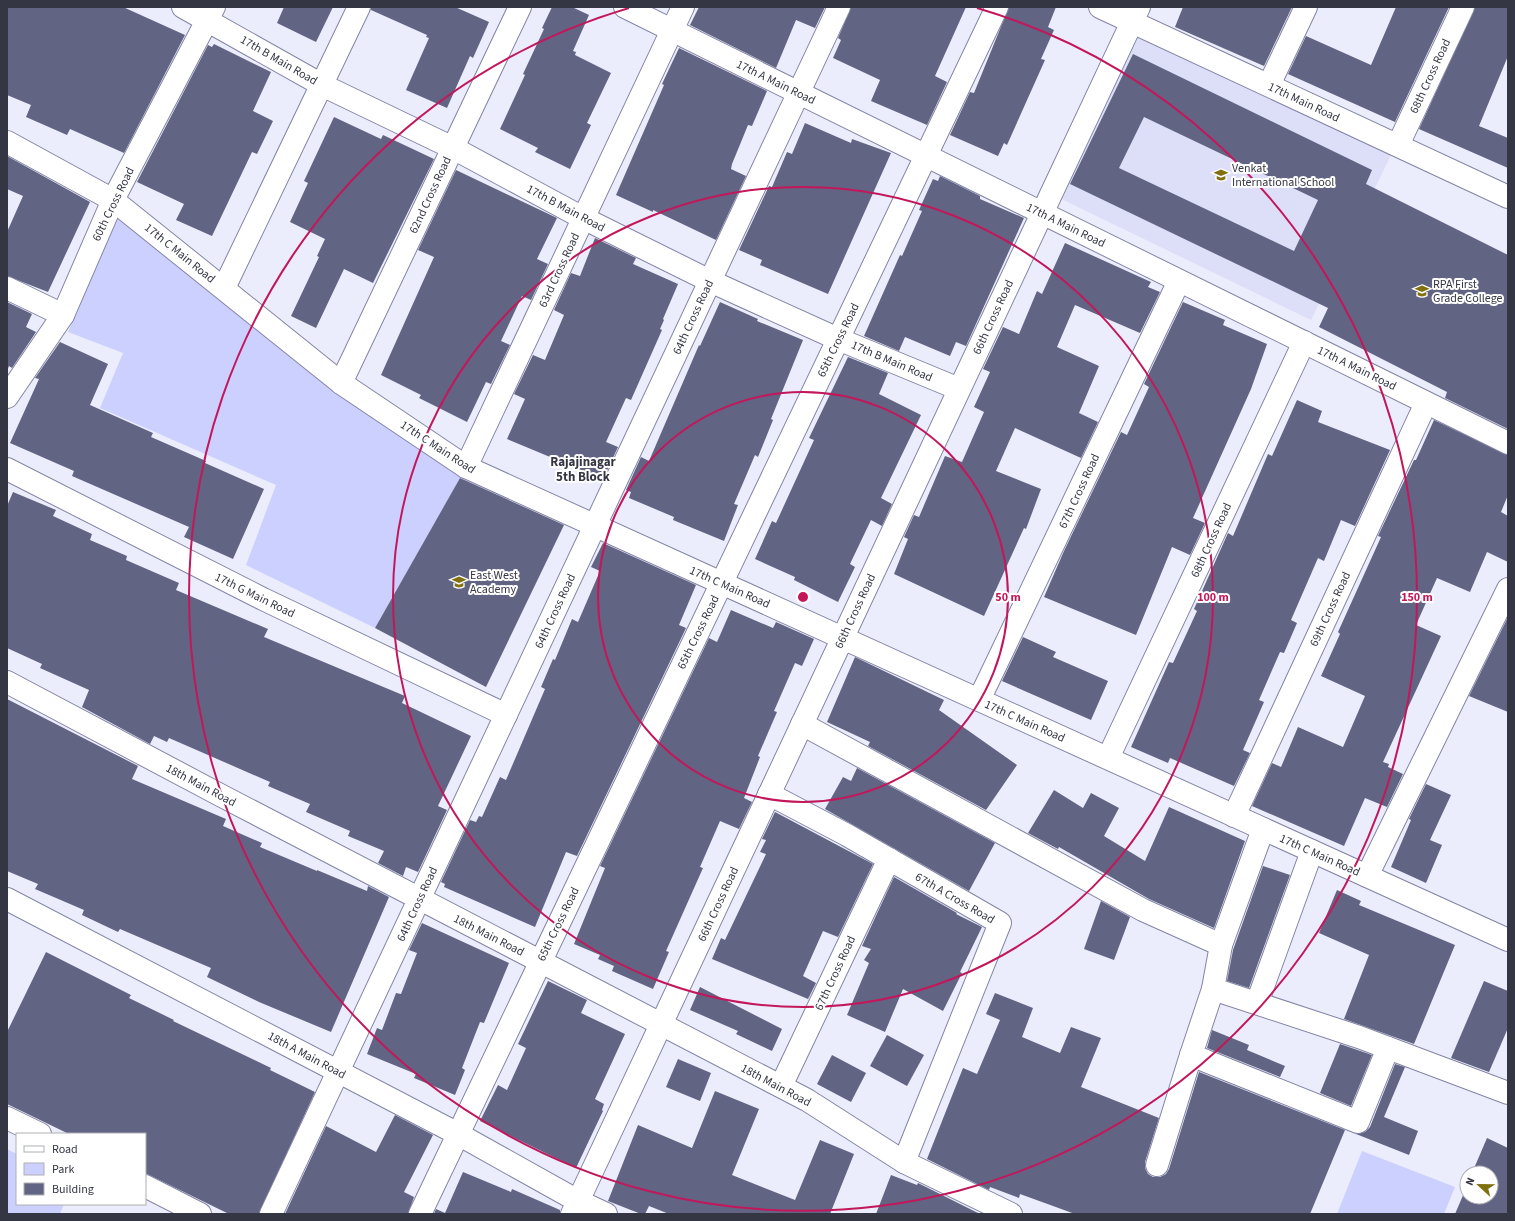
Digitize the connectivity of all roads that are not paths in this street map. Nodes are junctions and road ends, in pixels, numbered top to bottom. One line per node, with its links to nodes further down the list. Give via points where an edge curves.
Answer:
1 (184, 7): 11 (street, 17th B Main Road)
2 (359, 7): 14 (street)
3 (520, 7): 19 (street, 62nd Cross Road)
4 (625, 7): 13 (street, 17th A Main Road)
5 (683, 7): 13 (street, 63rd Cross Road)
6 (839, 7): 16 (street, 64th Cross Road)
7 (997, 7): 20 (street, 65th Cross Road)
8 (1100, 7): 12 (street, 17th Main Road)
9 (1306, 7): 15 (street)
10 (1463, 7): 18 (street, 68th Cross Road)
11 (211, 13): 14 (street, 17th B Main Road); 22 (street, 60th Cross Road)
12 (1135, 14): 15 (street, 17th Main Road); 23 (street, 66th Cross Road)
13 (672, 30): 16 (street, 17th A Main Road); 24 (street, 63rd Cross Road)
14 (322, 85): 19 (street, 17th B Main Road); 28 (street)
15 (1269, 85): 18 (street, 17th Main Road)
16 (798, 93): 20 (street, 17th A Main Road); 25 (street, 64th Cross Road)
17 (7, 142): 22 (street, 17th C Main Road)
18 (1398, 145): 21 (street, 17th Main Road)
19 (452, 148): 24 (street, 17th B Main Road); 32 (street, 62nd Cross Road)
20 (926, 156): 23 (street, 17th A Main Road); 30 (street, 65th Cross Road)
21 (1508, 196)
22 (113, 200): 28 (street, 17th C Main Road); 29 (street, 60th Cross Road)
23 (1042, 213): 26 (street, 17th A Main Road); 33 (street, 66th Cross Road)
24 (583, 218): 25 (street, 17th B Main Road); 37 (street, 63rd Cross Road)
25 (710, 281): 30 (street, 17th B Main Road); 39 (street, 64th Cross Road)
26 (1179, 281): 31 (street, 17th A Main Road); 44 (street, 67th Cross Road)
27 (7, 288): 29 (street)
28 (224, 288): 32 (street, 17th C Main Road)
29 (63, 315): 34 (street, 60th Cross Road)
30 (838, 339): 33 (street, 17th B Main Road); 40 (street, 65th Cross Road)
31 (1304, 342): 35 (street, 17th A Main Road); 47 (street, 68th Cross Road)
32 (341, 383): 37 (street, 17th C Main Road)
33 (959, 389): 42 (street, 66th Cross Road)
34 (7, 397)
35 (1426, 403): 36 (street, 17th A Main Road); 49 (street, 69th Cross Road)
36 (1508, 443)
37 (466, 468): 39 (street, 17th C Main Road)
38 (7, 469): 45 (street, 17th G Main Road, via 270,602)
39 (595, 526): 40 (street, 17th C Main Road); 45 (street, 64th Cross Road)
40 (722, 583): 42 (street, 17th C Main Road); 58 (street, 65th Cross Road)
41 (1508, 589): 53 (street)
42 (842, 638): 44 (street, 17th C Main Road); 46 (street, 66th Cross Road)
43 (7, 682): 55 (street, 18th Main Road)
44 (979, 700): 47 (street, 17th C Main Road)
45 (506, 715): 55 (street, 64th Cross Road)
46 (802, 724): 48 (street, 66th Cross Road); 57 (street, via 1143,910)
47 (1108, 758): 49 (street, 17th C Main Road)
48 (769, 794): 52 (street, 67th A Cross Road); 61 (street, 66th Cross Road)
49 (1234, 816): 50 (street, 17th C Main Road)
50 (1263, 829): 51 (street, 17th C Main Road); 57 (street)
51 (1312, 851): 53 (street, 17th C Main Road); 60 (street)
52 (888, 859): 65 (street, 67th Cross Road); 70 (street, 67th A Cross Road, via 1000,923)
53 (1367, 876): 56 (street, 17th C Main Road)
54 (7, 899): 64 (street, 18th A Main Road)
55 (420, 899): 58 (street, 18th Main Road); 64 (street, 64th Cross Road)
56 (1506, 935)
57 (1221, 945): 59 (street)
58 (540, 962): 61 (street, 18th Main Road); 69 (street, 65th Cross Road)
59 (1213, 988): 60 (street); 63 (street)
60 (1257, 1003): 62 (street)
61 (661, 1025): 65 (street, 18th Main Road); 73 (street, 66th Cross Road)
62 (1388, 1048): 63 (street, via 1358,1122); 66 (street)
63 (1191, 1055): 71 (street)
64 (338, 1072): 69 (street, 18th A Main Road); 75 (street, 64th Cross Road)
65 (781, 1086): 70 (street, 18th Main Road)
66 (1508, 1093)
67 (7, 1118): 68 (street)
68 (38, 1133)
69 (458, 1134): 73 (street, 18th A Main Road); 76 (street, 65th Cross Road)
70 (904, 1162): 78 (street, 18th Main Road)
71 (1157, 1165)
72 (146, 1187): 74 (street)
73 (575, 1208): 77 (street, 18th A Main Road)
74 (200, 1214)
75 (271, 1214)
76 (420, 1214)
77 (606, 1214)
78 (1011, 1214)

